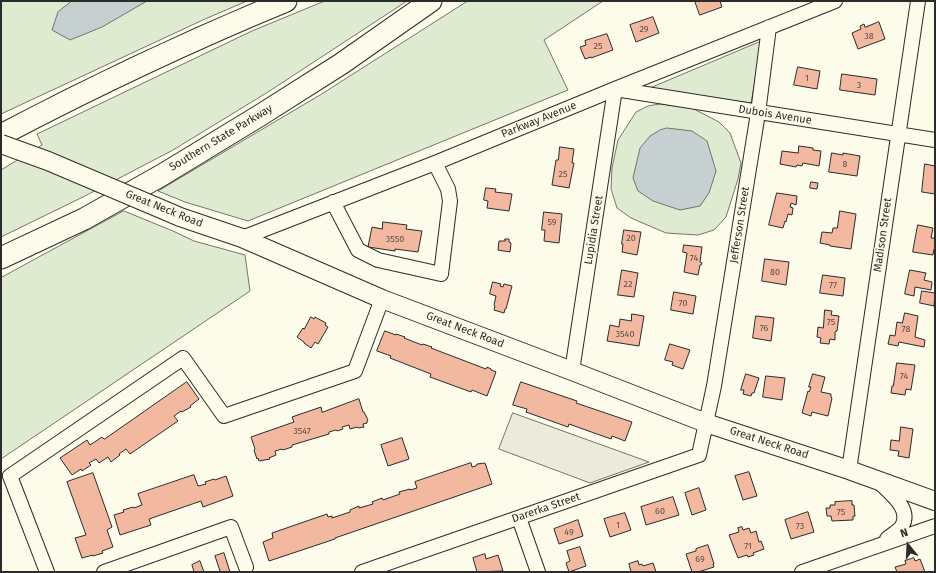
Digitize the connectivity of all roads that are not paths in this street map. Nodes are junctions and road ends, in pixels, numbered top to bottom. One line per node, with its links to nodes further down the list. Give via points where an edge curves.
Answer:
1 (286, 1): 9 (highway, via 174,50)
2 (431, 1): 15 (highway, Southern State Parkway, via 335,68 162,175 84,219)
3 (835, 1): 5 (street, Parkway Avenue)
4 (918, 1): 8 (street, Madison Street)
5 (769, 28): 6 (street, Parkway Avenue); 7 (street, Jefferson Street)
6 (615, 89): 7 (street, Dubois Avenue); 12 (street, Parkway Avenue); 17 (street, Lupidia Street)
7 (758, 113): 8 (street, Dubois Avenue); 18 (street, Jefferson Street)
8 (898, 134): 10 (street, Dubois Avenue); 19 (street, Madison Street)
9 (1, 135)
10 (935, 140)
11 (1, 144): 14 (main road, Great Neck Road, bridge, via 48,161 180,217)
12 (435, 163): 13 (street, Parkway Avenue); 13 (street, via 448,189 450,201 441,274 378,260 358,250)
13 (333, 202): 14 (street, Parkway Avenue)
14 (242, 238): 16 (main road, Great Neck Road)
15 (1, 258)
16 (382, 299): 17 (main road, Great Neck Road); 26 (street, via 355,371 224,416 183,358 10,476)
17 (572, 371): 18 (main road, Great Neck Road)
18 (706, 423): 19 (main road, Great Neck Road); 22 (street, Darerka Street, via 699,455)
19 (849, 470): 20 (main road, Great Neck Road)
20 (878, 480): 21 (main road, Great Neck Road); 24 (street, via 900,504 905,515 902,527)
21 (935, 501)
22 (519, 518): 28 (street, Darerka Street); 29 (street)
23 (935, 526): 24 (street)
24 (880, 545): 30 (street)
25 (246, 567): 27 (street, via 231,527)
26 (47, 572)
27 (104, 572)
28 (362, 572)
29 (538, 572)
30 (802, 572)

